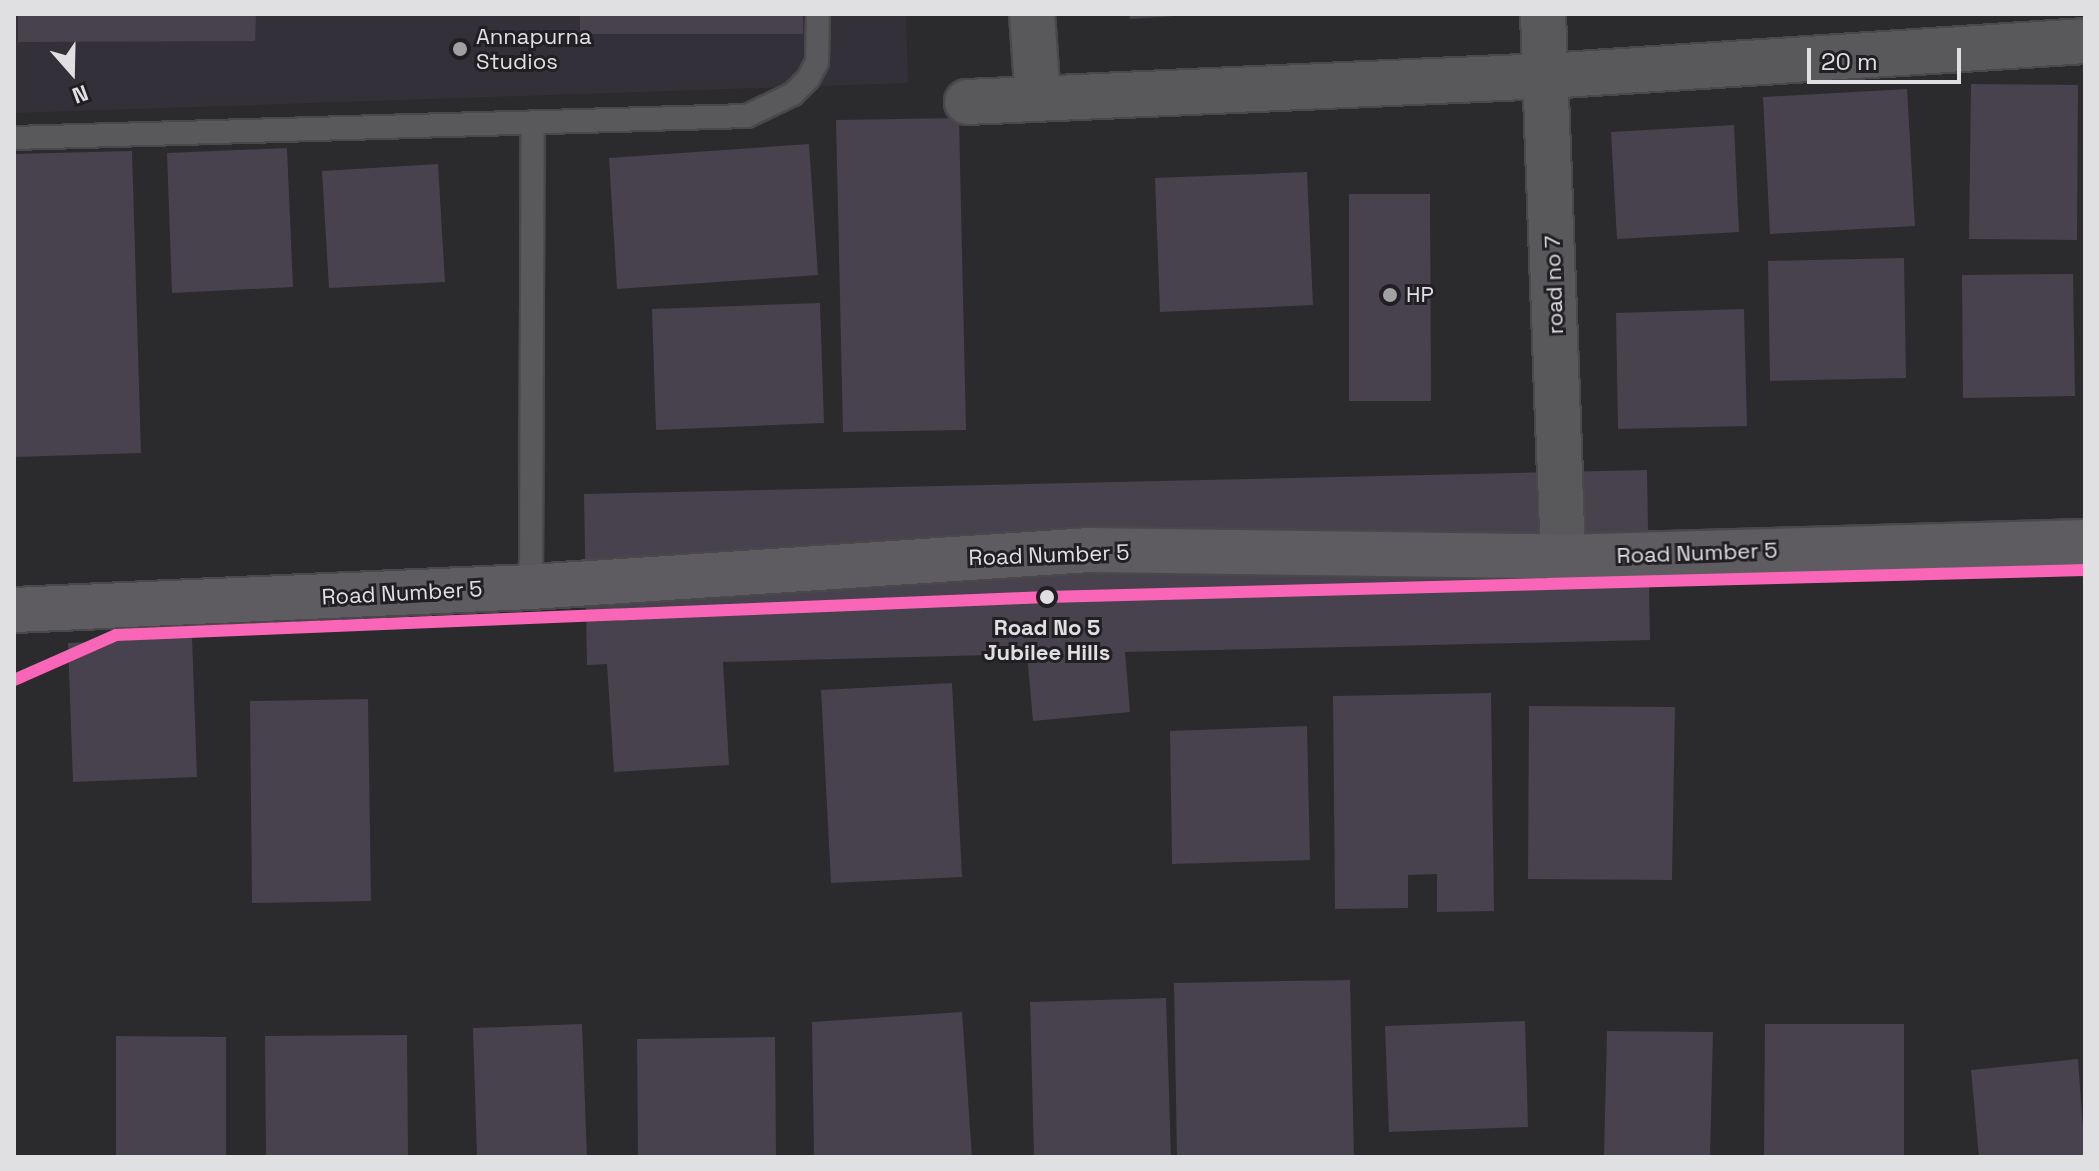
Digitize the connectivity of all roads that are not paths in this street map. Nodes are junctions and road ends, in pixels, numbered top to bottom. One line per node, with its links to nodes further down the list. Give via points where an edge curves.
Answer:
1 (818, 14): 8 (lane, via 817,62 808,79 793,94 747,116)
2 (1032, 14): 6 (street)
3 (1543, 14): 5 (street, road no 7)
4 (2080, 32): 5 (street)
5 (1547, 76): 6 (street); 11 (street, road no 7)
6 (1038, 99): 7 (street)
7 (967, 102)
8 (533, 122): 9 (lane); 12 (lane)
9 (14, 138)
10 (2085, 542): 11 (main road, Road Number 5)
11 (1563, 557): 12 (main road, Road Number 5, via 1090,550)
12 (531, 587): 13 (main road, Road Number 5)
13 (14, 610)

